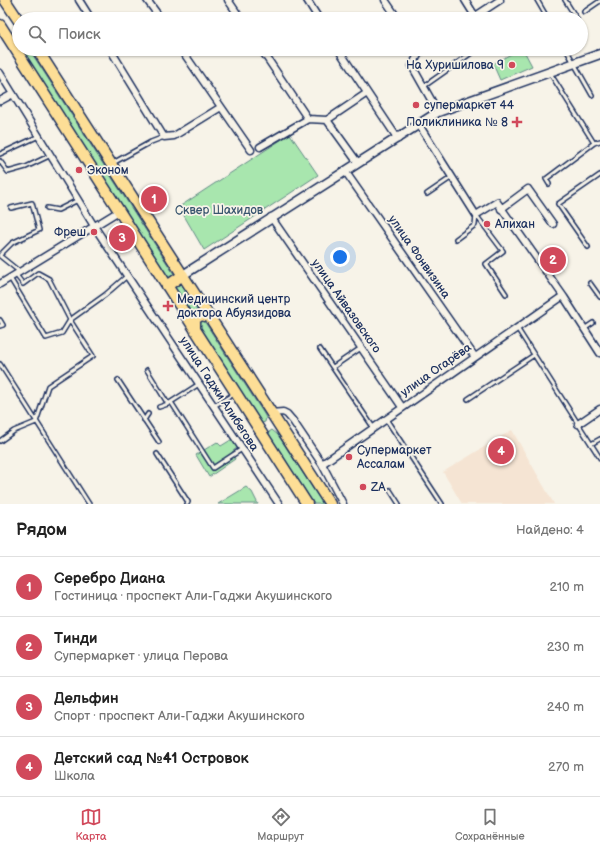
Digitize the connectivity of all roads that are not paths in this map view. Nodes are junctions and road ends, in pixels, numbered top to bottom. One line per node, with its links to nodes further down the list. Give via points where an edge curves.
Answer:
1 (79, 0): 13 (street)
2 (148, 0): 14 (street)
3 (228, 0): 15 (street)
4 (307, 0): 16 (street)
5 (386, 0): 17 (street)
6 (465, 0): 18 (street)
7 (500, 0): 19 (street)
8 (536, 0): 20 (lane)
9 (565, 0): 21 (lane)
10 (9, 1): 12 (main road)
11 (600, 1): 22 (lane)
12 (14, 12)
13 (87, 12)
14 (156, 12)
15 (236, 12)
16 (315, 12)
17 (394, 12)
18 (470, 12)
19 (482, 12)
20 (544, 12)
21 (573, 12)
22 (584, 12)
23 (12, 20): 24 (main road, via 5,23)
24 (1, 30): 25 (main road)
25 (12, 47)
26 (600, 54): 36 (street)
27 (18, 56): 70 (main road)
28 (42, 56): 60 (main road)
29 (114, 56): 50 (street)
30 (186, 56): 44 (street)
31 (266, 56): 46 (street)
32 (343, 56): 40 (street)
33 (418, 56): 39 (street, via 412,66)
34 (467, 56): 39 (lane)
35 (570, 56): 36 (lane)
36 (573, 63): 37 (street); 42 (lane)
37 (549, 72): 45 (street); 53 (lane)
38 (0, 73): 41 (street, улица Гаджи Алибегова)
39 (423, 87): 45 (street)
40 (367, 93): 47 (street); 51 (street)
41 (13, 94): 43 (street); 49 (street, улица Гаджи Алибегова)
42 (592, 95)
43 (0, 101)
44 (221, 107): 50 (street, via 174,136); 55 (street)
45 (438, 112): 48 (street)
46 (308, 119): 47 (street); 54 (street)
47 (327, 120): 59 (street)
48 (419, 125): 51 (street); 63 (street)
49 (39, 136): 56 (lane); 57 (street, улица Гаджи Алибегова)
50 (164, 137): 60 (lane)
51 (398, 139): 59 (street)
52 (600, 141): 53 (lane)
53 (594, 143): 64 (lane, via 546,179)
54 (260, 148)
55 (251, 150)
56 (0, 154)
57 (51, 155): 58 (lane, via 8,172); 66 (street, улица Гаджи Алибегова)
58 (0, 162)
59 (358, 163): 61 (street)
60 (111, 164): 80 (main road)
61 (345, 171): 72 (street); 99 (street, улица Фонвизина)
62 (600, 175): 76 (lane, via 558,204)
63 (452, 177): 65 (lane); 71 (street)
64 (549, 184)
65 (427, 194)
66 (78, 200): 68 (lane, via 58,210); 74 (street, улица Гаджи Алибегова)
67 (11, 208): 77 (lane, via 32,203 39,230 12,243)
68 (47, 208)
69 (501, 209): 71 (street, via 497,202); 73 (street, via 528,189); 85 (street)
70 (119, 211): 74 (street); 83 (main road)
71 (476, 215): 75 (lane, via 476,225); 84 (lane, via 503,251 486,264)
72 (271, 217): 80 (street); 95 (street, улица Айвазовского)
73 (553, 224)
74 (94, 226): 78 (street, улица Гаджи Алибегова); 79 (street)
75 (456, 239)
76 (588, 247)
77 (0, 256): 79 (lane)
78 (128, 274): 89 (lane, via 106,295); 104 (street, улица Гаджи Алибегова)
79 (15, 275): 82 (street); 89 (lane, via 23,284 38,273 49,279); 89 (lane, via 46,338 62,333)
80 (183, 275): 83 (main road); 87 (main road)
81 (590, 283): 86 (lane)
82 (0, 284)
83 (167, 286): 94 (main road)
84 (506, 294)
85 (563, 296): 92 (street, улица Огарёва); 93 (street)
86 (600, 296)
87 (210, 317): 94 (main road, via 201,315 195,319); 113 (main road)
88 (0, 320): 91 (lane, via 3,325)
89 (70, 320): 116 (lane, via 93,356 48,386)
90 (593, 323): 93 (lane)
91 (0, 326)
92 (517, 328): 98 (lane); 99 (street, улица Огарёва)
93 (584, 329): 97 (street)
94 (195, 331): 105 (main road)
95 (361, 348): 101 (lane); 110 (street, улица Айвазовского)
96 (320, 349): 101 (lane)
97 (600, 353)
98 (534, 355): 106 (lane); 117 (lane)
99 (475, 357): 110 (street, улица Огарёва)
100 (0, 364): 116 (lane)
101 (333, 367): 119 (lane)
102 (147, 370): 107 (lane)
103 (118, 380): 115 (lane)
104 (199, 384): 107 (lane); 108 (street, улица Гаджи Алибегова)
105 (235, 393): 108 (lane); 118 (main road)
106 (468, 399)
107 (170, 403): 109 (lane); 124 (lane, via 213,468)
108 (214, 406): 124 (street, улица Гаджи Алибегова)
109 (159, 407)
110 (402, 407): 114 (street, улица Огарёва)
111 (600, 409): 117 (street)
112 (148, 414): 115 (lane)
113 (272, 414): 118 (main road, via 270,425 265,428); 127 (street, via 287,414); 133 (main road)
114 (385, 418): 119 (street, улица Огарёва); 136 (lane)
115 (144, 420): 122 (lane)
116 (36, 422): 121 (lane, via 14,431); 129 (lane)
117 (578, 424): 123 (lane)
118 (256, 425): 132 (main road)
119 (373, 427): 127 (street, улица Огарёва)
120 (600, 439): 123 (lane)
121 (0, 441)
122 (158, 442)
123 (591, 444): 126 (lane)
124 (242, 449): 131 (street, улица Гаджи Алибегова)
125 (156, 454): 130 (lane)
126 (600, 458)
127 (322, 464): 134 (street)
128 (390, 490): 135 (lane)
129 (89, 504)
130 (187, 504)
131 (279, 504)
132 (307, 504)
133 (330, 504)
134 (343, 504)
135 (399, 504)
136 (442, 504)

